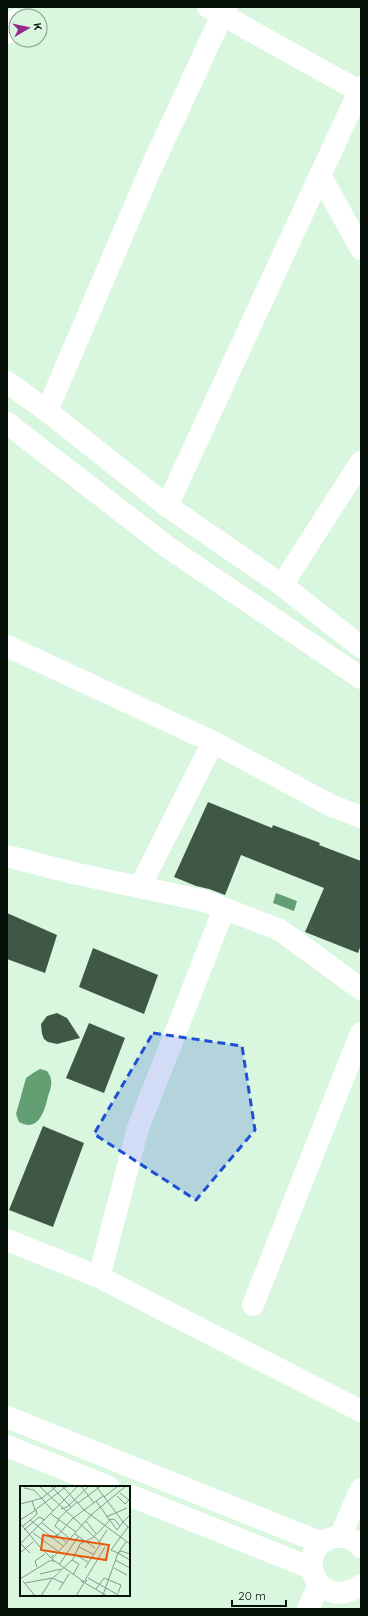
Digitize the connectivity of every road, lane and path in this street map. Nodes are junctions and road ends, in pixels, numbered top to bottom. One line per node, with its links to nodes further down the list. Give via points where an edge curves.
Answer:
1 (218, 10): 2 (street); 6 (street)
2 (360, 89): 3 (street)
3 (320, 175): 4 (street); 9 (street)
4 (361, 249)
5 (7, 382): 6 (street)
6 (47, 411): 9 (street)
7 (7, 423): 13 (street, via 166,546)
8 (361, 462): 10 (street)
9 (167, 506): 10 (street)
10 (282, 585): 12 (street)
11 (7, 646): 14 (street)
12 (361, 647)
13 (361, 678)
14 (213, 742): 15 (street, via 330,805); 17 (street)
15 (361, 817)
16 (7, 856): 17 (street)
17 (140, 887): 18 (street, via 205,901)
18 (224, 909): 19 (street, via 280,930); 22 (street, via 138,1128)
19 (361, 989)
20 (361, 1033): 23 (street)
21 (7, 1240): 22 (street)
22 (99, 1277): 24 (street)
23 (253, 1305)
24 (361, 1411)
25 (7, 1417): 30 (street)
26 (7, 1446): 27 (street)
27 (107, 1486)
28 (361, 1489): 30 (street)
29 (130, 1495): 32 (street)
30 (331, 1540): 31 (street, via 350,1538); 32 (street, via 316,1550 312,1558)
31 (361, 1547)
32 (315, 1577): 33 (street, via 326,1591); 34 (street)
33 (347, 1596)
34 (308, 1609)

